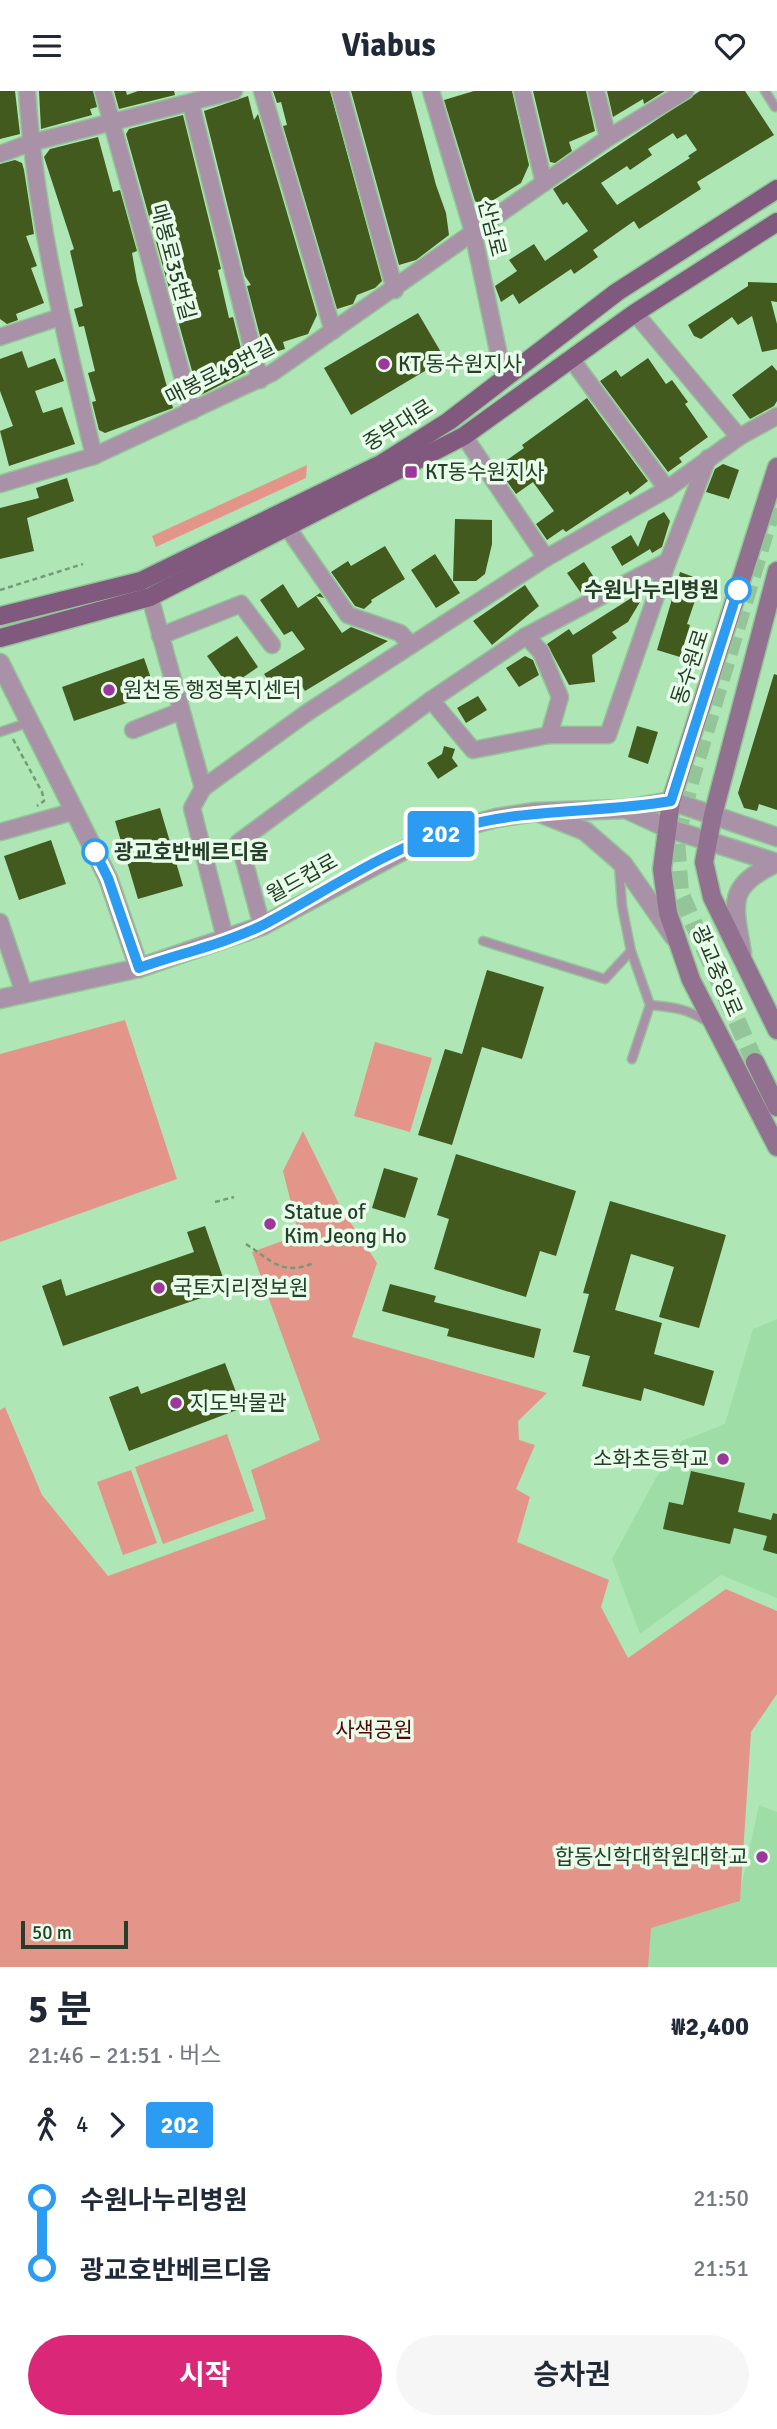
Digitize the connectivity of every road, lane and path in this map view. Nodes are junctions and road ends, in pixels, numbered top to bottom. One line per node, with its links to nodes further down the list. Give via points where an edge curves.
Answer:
1 (27, 91): 15 (street)
2 (103, 91): 13 (street, 매봉로35번길)
3 (234, 91): 11 (street)
4 (262, 91): 24 (street)
5 (340, 91): 21 (street)
6 (431, 91): 20 (street, 산남로)
7 (522, 91): 17 (street)
8 (596, 91): 14 (street)
9 (683, 91): 14 (street, 매봉로49번길)
10 (765, 91): 12 (lane)
11 (191, 104): 13 (street); 28 (street)
12 (775, 107)
13 (113, 123): 15 (street); 29 (street, 매봉로35번길)
14 (608, 138): 17 (street, 매봉로49번길)
15 (30, 143): 16 (street); 23 (street)
16 (0, 154)
17 (544, 183): 20 (street, 매봉로49번길)
18 (777, 189): 27 (main road, 중부대로, via 617,292)
19 (772, 228): 22 (main road, 중부대로)
20 (473, 232): 21 (street, 매봉로49번길); 27 (street, 산남로)
21 (395, 290): 24 (street, 매봉로49번길)
22 (635, 313): 26 (main road, 중부대로); 32 (street)
23 (60, 317): 25 (street); 33 (street)
24 (333, 331): 28 (street, 매봉로49번길)
25 (0, 337)
26 (572, 360): 31 (main road, 중부대로); 37 (street)
27 (504, 379): 45 (main road, 중부대로, via 381,464 141,581)
28 (260, 380): 29 (street, 매봉로49번길)
29 (191, 411): 33 (street, 매봉로49번길)
30 (777, 416): 32 (street)
31 (464, 436): 38 (main road, 중부대로); 39 (street)
32 (739, 437): 34 (street)
33 (94, 456): 36 (street, 매봉로49번길)
34 (708, 458): 37 (street); 40 (street)
35 (777, 467): 61 (main road, 동수원로)
36 (0, 484)
37 (667, 489): 39 (street)
38 (288, 527): 44 (main road, 중부대로); 51 (street, via 348,615 401,633)
39 (546, 558): 51 (street)
40 (668, 561): 48 (street); 58 (street, via 608,734)
41 (83, 564): 43 (path)
42 (777, 571): 46 (main road)
43 (0, 590)
44 (150, 597): 47 (street); 49 (main road, 중부대로)
45 (0, 616)
46 (769, 628): 65 (main road)
47 (160, 636): 50 (street, via 241,604); 54 (street)
48 (526, 636): 53 (street); 58 (street, via 541,652 560,697)
49 (0, 638)
50 (272, 645)
51 (411, 645): 59 (street)
52 (0, 663): 55 (street)
53 (431, 700): 58 (street, via 473,750); 73 (street, via 239,842)
54 (181, 711): 57 (street); 59 (street)
55 (30, 722): 56 (lane); 63 (street)
56 (4, 730): 60 (path)
57 (133, 730)
58 (549, 735)
59 (203, 788): 74 (street, via 192,808)
60 (42, 792)
61 (671, 801): 62 (street, 월드컵로); 65 (street, 월드컵로); 66 (main road, 광교중앙로)
62 (626, 809): 64 (street, 월드컵로); 66 (street, 월드컵로)
63 (75, 811): 67 (street); 79 (street, via 108,878)
64 (535, 812): 70 (street, via 585,831); 73 (street, 월드컵로, via 449,831 410,847)
65 (713, 815): 68 (street, 월드컵로); 69 (main road, 광교중앙로)
66 (667, 828): 69 (street, 월드컵로); 76 (main road, 광교중앙로, via 662,869)
67 (0, 832)
68 (777, 837)
69 (708, 841): 71 (street, 월드컵로); 78 (main road, 광교중앙로, via 704,862 712,897)
70 (617, 858): 76 (street); 77 (lane)
71 (776, 863): 78 (street, via 752,874 740,886 734,904)
72 (0, 922): 80 (street)
73 (262, 926): 74 (street, 월드컵로)
74 (225, 939): 79 (street, 월드컵로)
75 (483, 941): 77 (lane, via 605,979)
76 (678, 943): 83 (main road, 광교중앙로)
77 (631, 951): 82 (lane)
78 (744, 967): 84 (main road, 광교중앙로)
79 (139, 968): 80 (street, 월드컵로)
80 (24, 993): 81 (street, 월드컵로)
81 (0, 999)
82 (650, 1005): 83 (lane, via 695,1013); 85 (lane)
83 (716, 1028): 88 (main road, 광교중앙로)
84 (777, 1030)
85 (632, 1059)
86 (777, 1080): 87 (main road, via 760,1060)
87 (777, 1107)
88 (777, 1147)
89 (234, 1197): 90 (path)
90 (215, 1202)
91 (246, 1244): 92 (path, via 280,1268 299,1269)
92 (314, 1263)

